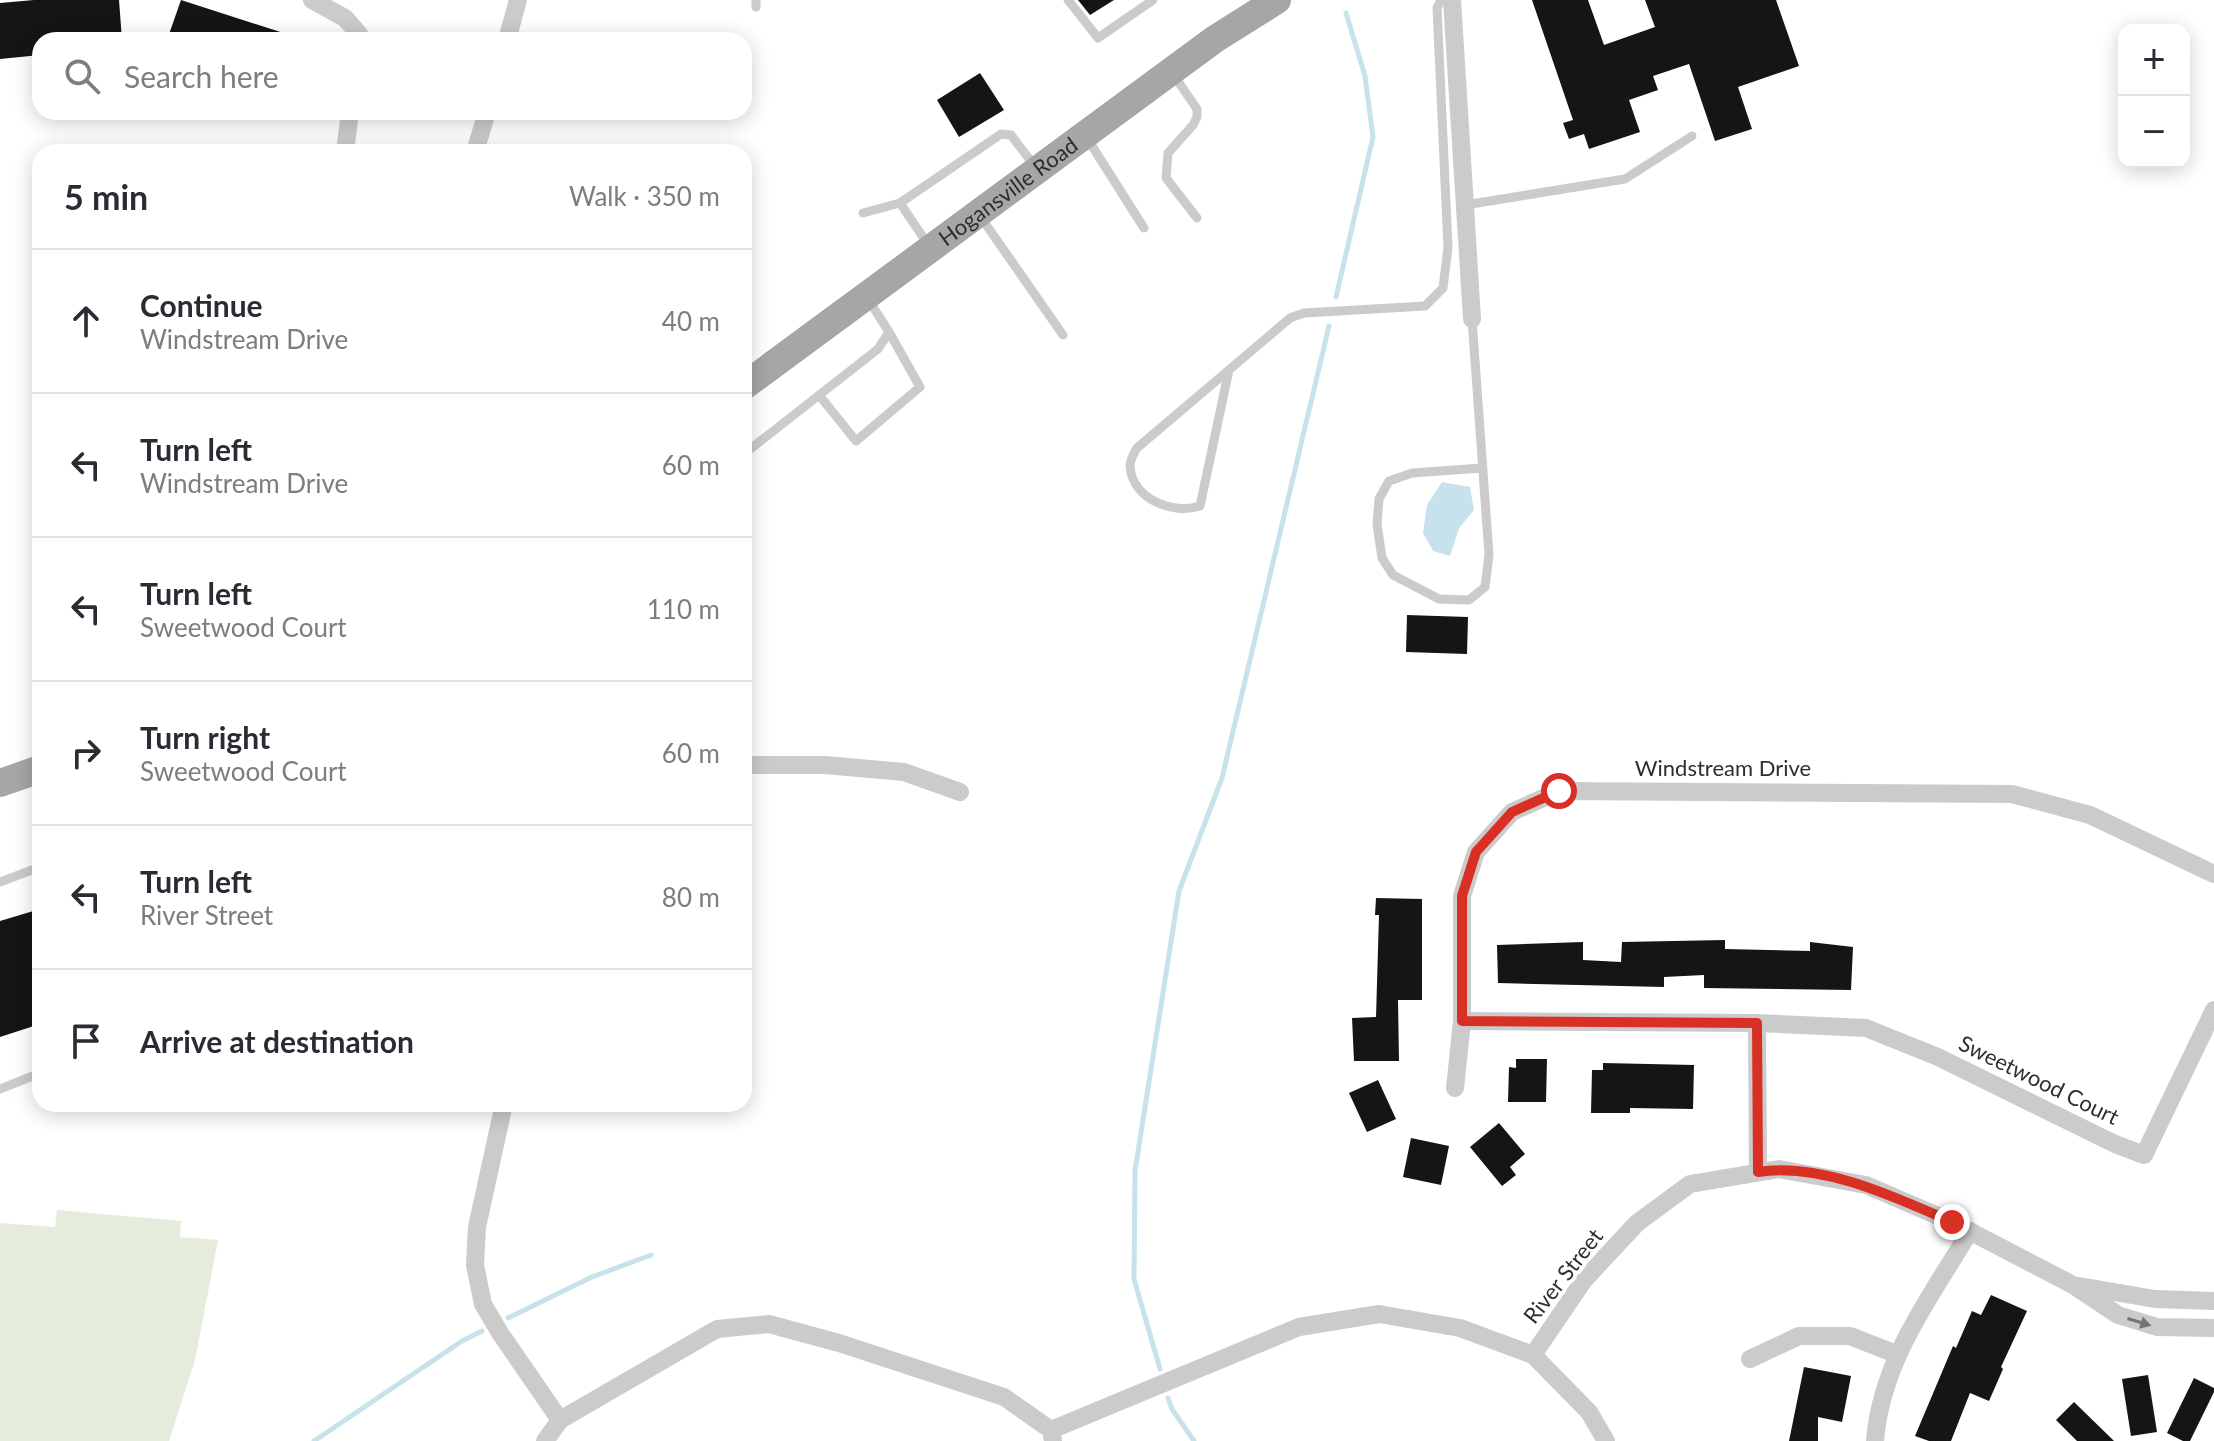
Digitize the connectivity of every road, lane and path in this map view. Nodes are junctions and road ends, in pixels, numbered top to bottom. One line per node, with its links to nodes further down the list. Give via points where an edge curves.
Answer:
1 (312, 0): 8 (street, via 345,18)
2 (518, 0): 9 (street)
3 (1068, 0): 4 (lane, via 1098,38)
4 (1153, 0)
5 (1441, 0): 29 (lane, via 1437,8 1448,247 1443,288 1425,306 1290,318)
6 (1452, 0): 19 (street)
7 (1263, 3): 10 (main road, Hogansville Road)
8 (357, 32)
9 (509, 32)
10 (1171, 71): 13 (main road, Hogansville Road); 22 (lane, via 1197,117 1168,153 1166,178)
11 (349, 120): 15 (street)
12 (485, 120): 16 (street)
13 (1085, 135): 17 (main road, Hogansville Road); 23 (lane)
14 (1692, 136): 19 (lane, via 1625,179)
15 (346, 144)
16 (477, 144)
17 (1038, 170): 18 (lane, via 1006,133); 21 (main road, Hogansville Road)
18 (900, 203): 20 (lane); 24 (lane)
19 (1465, 205): 26 (street)
20 (863, 213)
21 (978, 214): 24 (main road, Hogansville Road); 28 (lane)
22 (1197, 218)
23 (1144, 228)
24 (931, 249): 25 (main road, Hogansville Road)
25 (867, 296): 27 (lane); 30 (main road, Hogansville Road)
26 (1472, 319): 33 (lane)
27 (889, 332): 31 (lane, via 878,349); 31 (lane, via 920,387 856,441)
28 (1063, 335)
29 (1229, 370): 29 (lane, via 1137,448 1130,464 1135,484 1156,503 1185,511 1200,506)
30 (752, 380)
31 (819, 395): 32 (lane)
32 (752, 448)
33 (1482, 468): 33 (lane, via 1412,473 1389,481 1379,499 1377,524 1382,558 1393,575 1439,599 1469,600 1485,587 1489,555)
34 (752, 765): 37 (street, via 904,772)
35 (32, 772): 36 (main road)
36 (0, 783)
37 (960, 792)
38 (32, 870): 40 (lane)
39 (2214, 874): 42 (street, Windstream Drive, via 2090,815 2012,794 1559,791 1512,812 1476,852 1462,896)
40 (0, 882)
41 (2214, 1010): 43 (street, Sweetwood Court, via 2144,1155 1866,1028)
42 (1462, 1021): 43 (street, Sweetwood Court); 45 (street, Windstream Drive)
43 (1757, 1023): 48 (street)
44 (32, 1076): 46 (lane)
45 (1455, 1088)
46 (0, 1089)
47 (502, 1112): 56 (street, via 477,1227 475,1265 483,1304)
48 (1758, 1172): 49 (street, River Street, via 1779,1169 1866,1185); 54 (street, River Street, via 1690,1184 1637,1223 1584,1280)
49 (1970, 1231): 50 (street, River Street); 53 (street)
50 (2073, 1285): 51 (street, River Street, via 2155,1299); 52 (street, River Street, one-way to 52, via 2118,1315 2157,1327)
51 (2214, 1301)
52 (2214, 1328)
53 (1896, 1354): 55 (street, via 1850,1336 1799,1336); 60 (street)
54 (1533, 1355): 57 (street, via 1460,1328 1379,1314 1299,1327); 59 (street, via 1589,1412)
55 (1750, 1359)
56 (560, 1420): 57 (street, via 717,1329 769,1324 1004,1397); 58 (street)
57 (1052, 1436)
58 (545, 1441)
59 (1606, 1441)
60 (1875, 1441)

